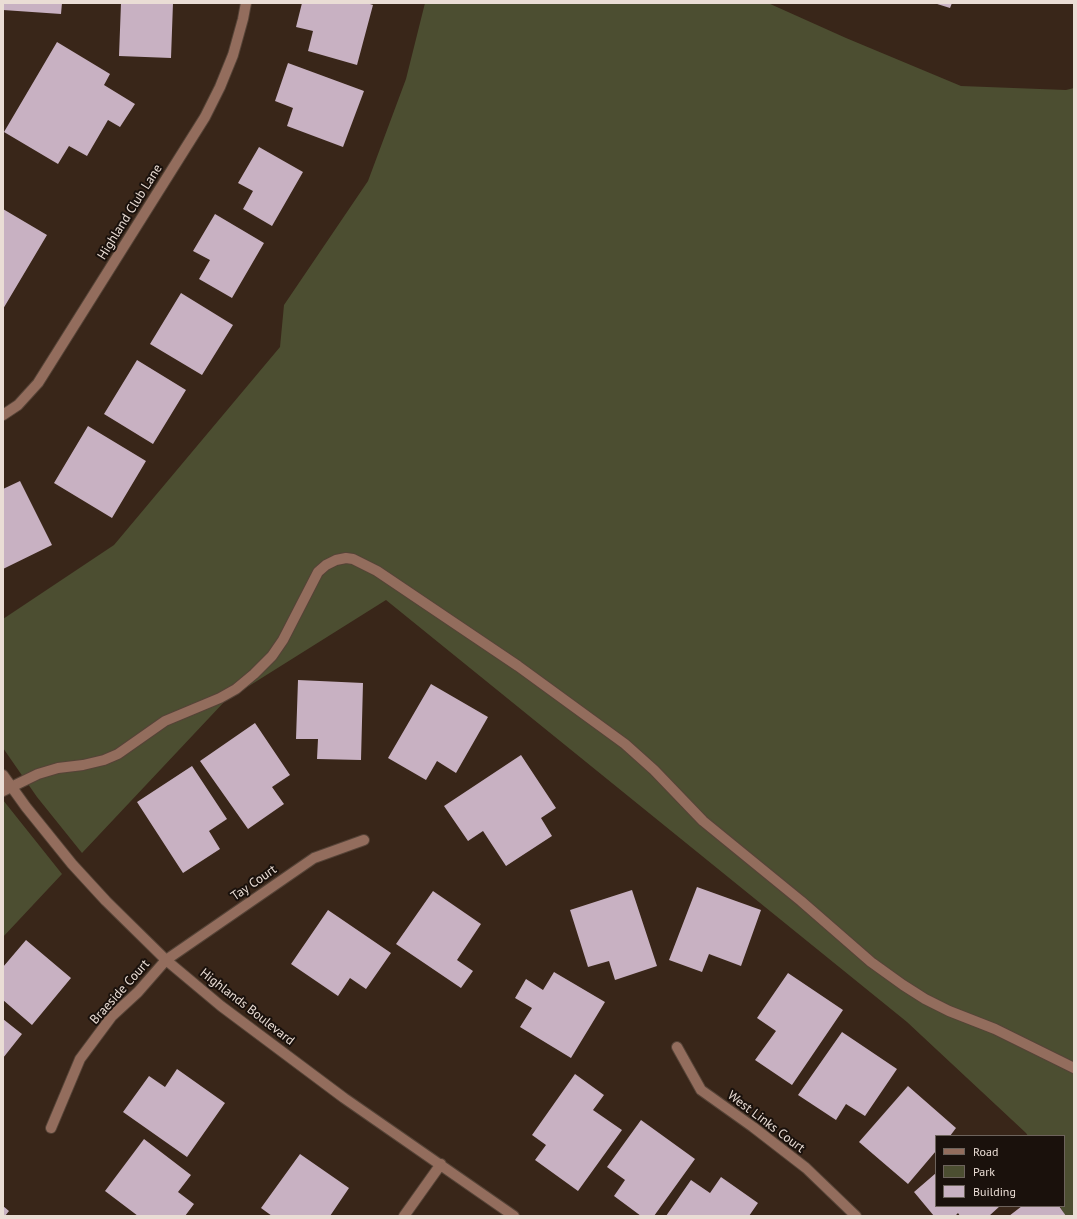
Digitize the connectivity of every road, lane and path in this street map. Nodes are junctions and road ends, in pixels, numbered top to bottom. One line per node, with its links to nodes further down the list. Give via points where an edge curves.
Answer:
1 (246, 3): 2 (street, Highland Club Lane, via 233,55 205,116 38,383 18,405)
2 (3, 415)
3 (3, 775): 4 (street, Highlands Boulevard)
4 (7, 789): 6 (street, Highlands Boulevard, via 26,807 106,901); 8 (street, via 38,774 104,760 118,754 164,721 236,689 272,656 318,572 336,560 353,559 377,572 518,666 625,744 703,821 902,985 949,1011 995,1029)
5 (364, 840): 6 (street, Tay Court, via 314,858)
6 (166, 960): 9 (street, Braeside Court, via 138,992 112,1016 80,1060); 10 (street, Highlands Boulevard, via 221,1006 344,1098)
7 (677, 1048): 11 (street, West Links Court, via 701,1090 806,1168)
8 (1074, 1068)
9 (51, 1128)
10 (441, 1164): 12 (street); 13 (street, Highlands Boulevard)
11 (850, 1214)
12 (404, 1216)
13 (514, 1216)

